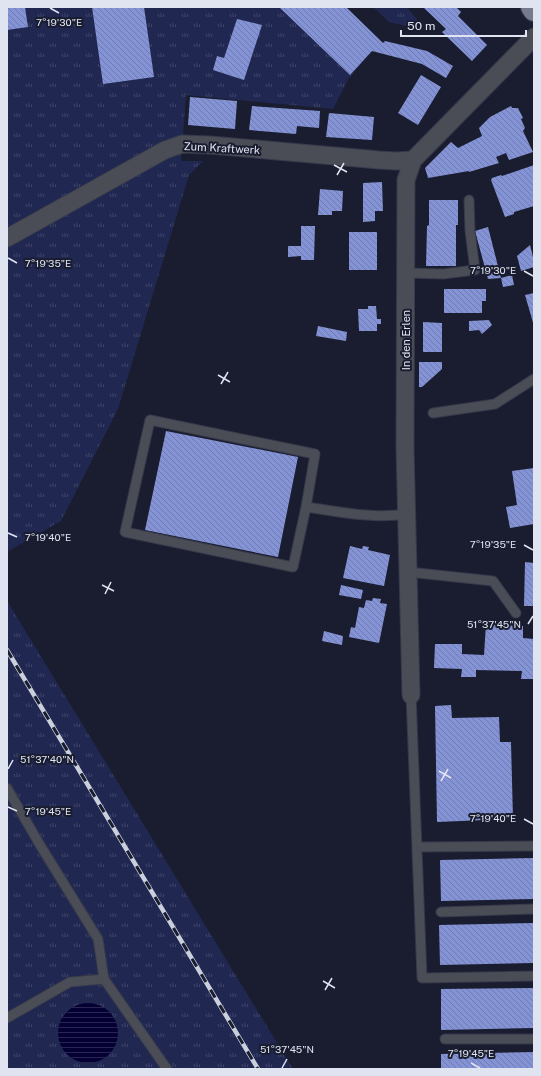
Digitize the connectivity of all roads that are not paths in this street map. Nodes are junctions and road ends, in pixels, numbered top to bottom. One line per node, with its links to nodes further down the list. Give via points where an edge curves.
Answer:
1 (532, 7): 2 (main road)
2 (534, 10)
3 (534, 37): 4 (street, In den Erlen)
4 (413, 160): 6 (street, Zum Kraftwerk, via 379,160 182,144 165,150); 7 (street, In den Erlen, via 406,180)
5 (469, 200): 7 (lane, via 475,270 443,274)
6 (7, 238)
7 (406, 273): 11 (street, In den Erlen)
8 (534, 379): 9 (lane, via 495,404)
9 (433, 413)
10 (306, 507): 10 (lane, via 315,454 150,420 125,532 293,567); 11 (lane, via 362,516)
11 (407, 514): 12 (street, In den Erlen)
12 (408, 572): 13 (lane, via 493,581); 14 (street, In den Erlen)
13 (516, 613)
14 (411, 695): 17 (lane)
15 (7, 788): 21 (lane, via 98,939)
16 (534, 846): 17 (lane)
17 (417, 847): 20 (lane, via 422,978)
18 (534, 909): 19 (lane)
19 (442, 912)
20 (534, 976)
21 (104, 979): 22 (lane, via 70,982); 25 (lane)
22 (7, 1018)
23 (534, 1038): 24 (lane)
24 (445, 1039)
25 (167, 1069)

